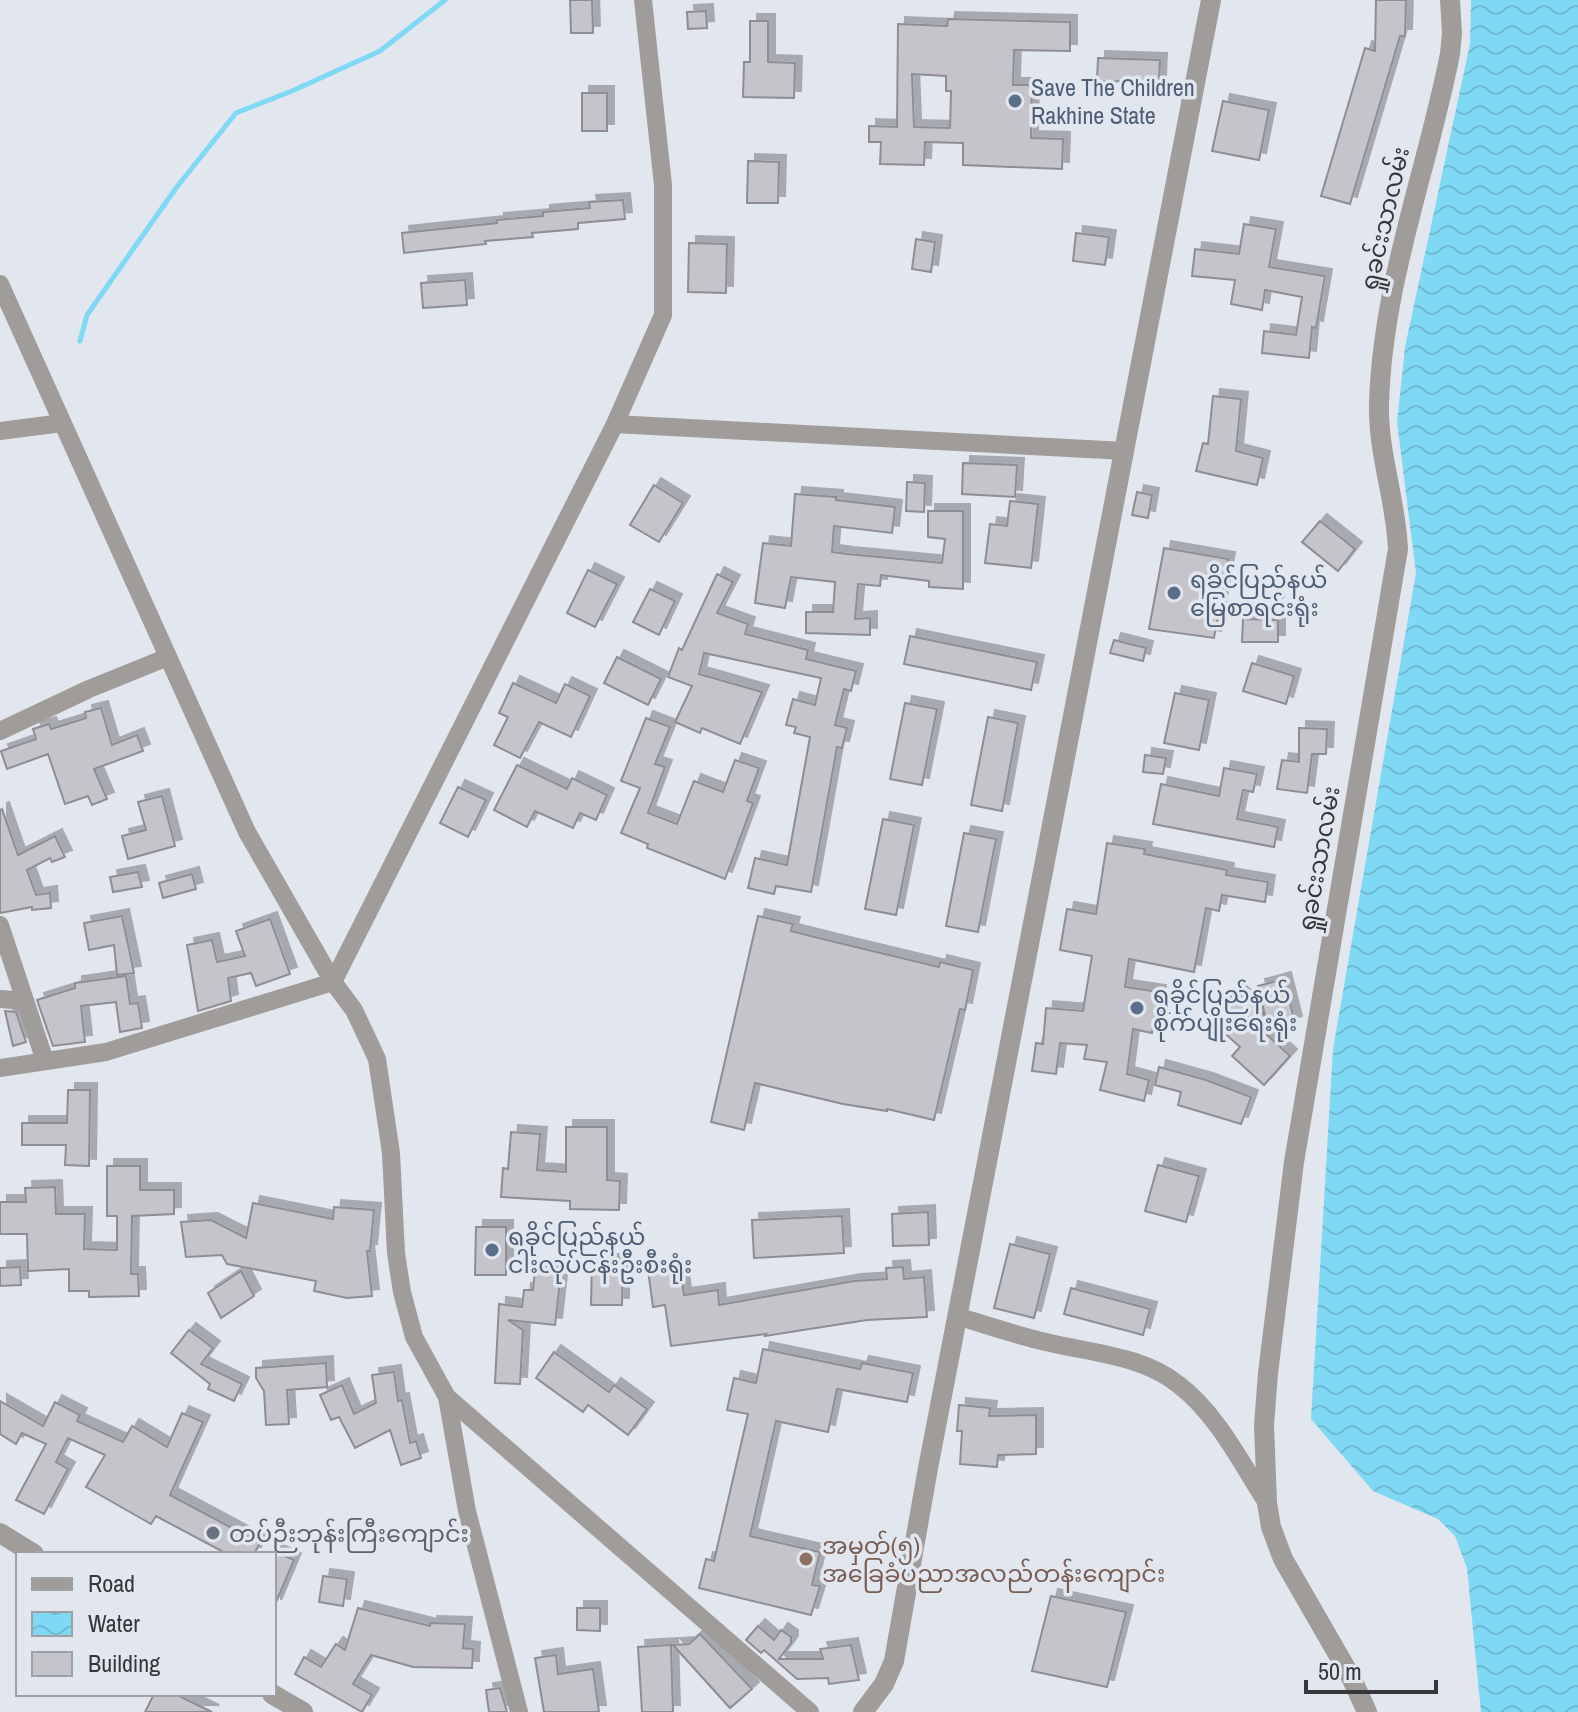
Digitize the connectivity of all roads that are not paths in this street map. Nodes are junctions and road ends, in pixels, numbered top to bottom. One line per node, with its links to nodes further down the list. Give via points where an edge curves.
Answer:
1 (643, 0): 6 (street, via 663,185 663,315)
2 (1211, 0): 8 (street)
3 (1450, 0): 19 (street, ရှုခင်းသာလမ်း, via 1446,73 1408,220 1381,371 1380,436 1398,549 1294,1162 1268,1373)
4 (0, 284): 5 (street)
5 (62, 423): 7 (street); 9 (street)
6 (615, 424): 8 (street); 12 (street)
7 (0, 431)
8 (1125, 451): 17 (street)
9 (168, 657): 10 (street); 12 (street, via 247,832)
10 (0, 731)
11 (0, 925): 14 (street)
12 (333, 982): 15 (street, via 106,1052); 18 (street, via 354,1010 377,1059 402,1292 414,1337)
13 (0, 999): 14 (street)
14 (25, 1001): 15 (street)
15 (45, 1061): 16 (street)
16 (0, 1068)
17 (957, 1316): 19 (street, via 1165,1374 1212,1420); 26 (street, via 894,1661)
18 (447, 1397): 24 (street, via 467,1511); 25 (street)
19 (1267, 1503): 27 (street, ရှုခင်းသာလမ်း, via 1283,1559)
20 (0, 1533): 21 (street)
21 (31, 1552)
22 (275, 1696): 23 (street)
23 (303, 1712)
24 (519, 1712)
25 (810, 1712)
26 (863, 1712)
27 (1367, 1712)

